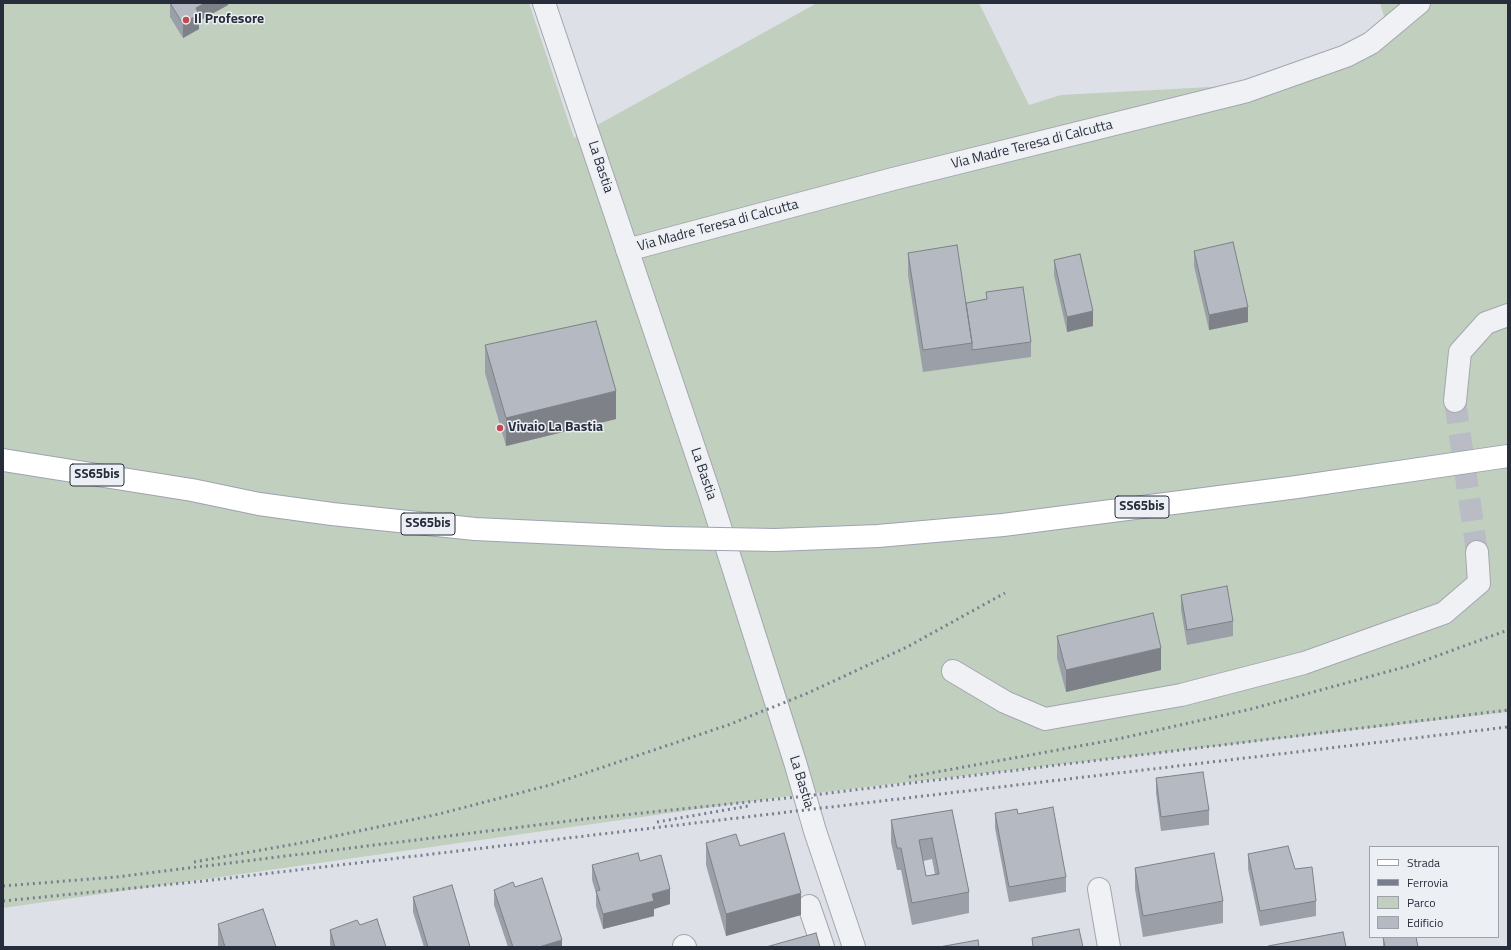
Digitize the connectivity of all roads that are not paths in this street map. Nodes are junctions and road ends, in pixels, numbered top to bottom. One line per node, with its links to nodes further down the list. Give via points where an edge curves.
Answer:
1 (544, 3): 3 (street, La Bastia)
2 (1419, 3): 3 (street, Via Madre Teresa di Calcutta, via 1370,43 1346,56 1247,91 893,179)
3 (627, 250): 13 (street, La Bastia, via 710,492 815,831)
4 (1508, 315): 5 (street, via 1486,323 1460,352)
5 (1455, 401)
6 (1508, 456): 7 (main road, SS65bis, bridge, via 1289,488 1003,525 878,536 775,540 475,529 387,520 259,504 192,490)
7 (3, 460)
8 (1477, 552): 9 (street, via 1479,583 1444,613 1304,663 1181,695 1045,719 1005,702)
9 (953, 671)
10 (1099, 889): 14 (street)
11 (809, 906): 12 (street)
12 (823, 947)
13 (854, 947)
14 (1109, 947)

